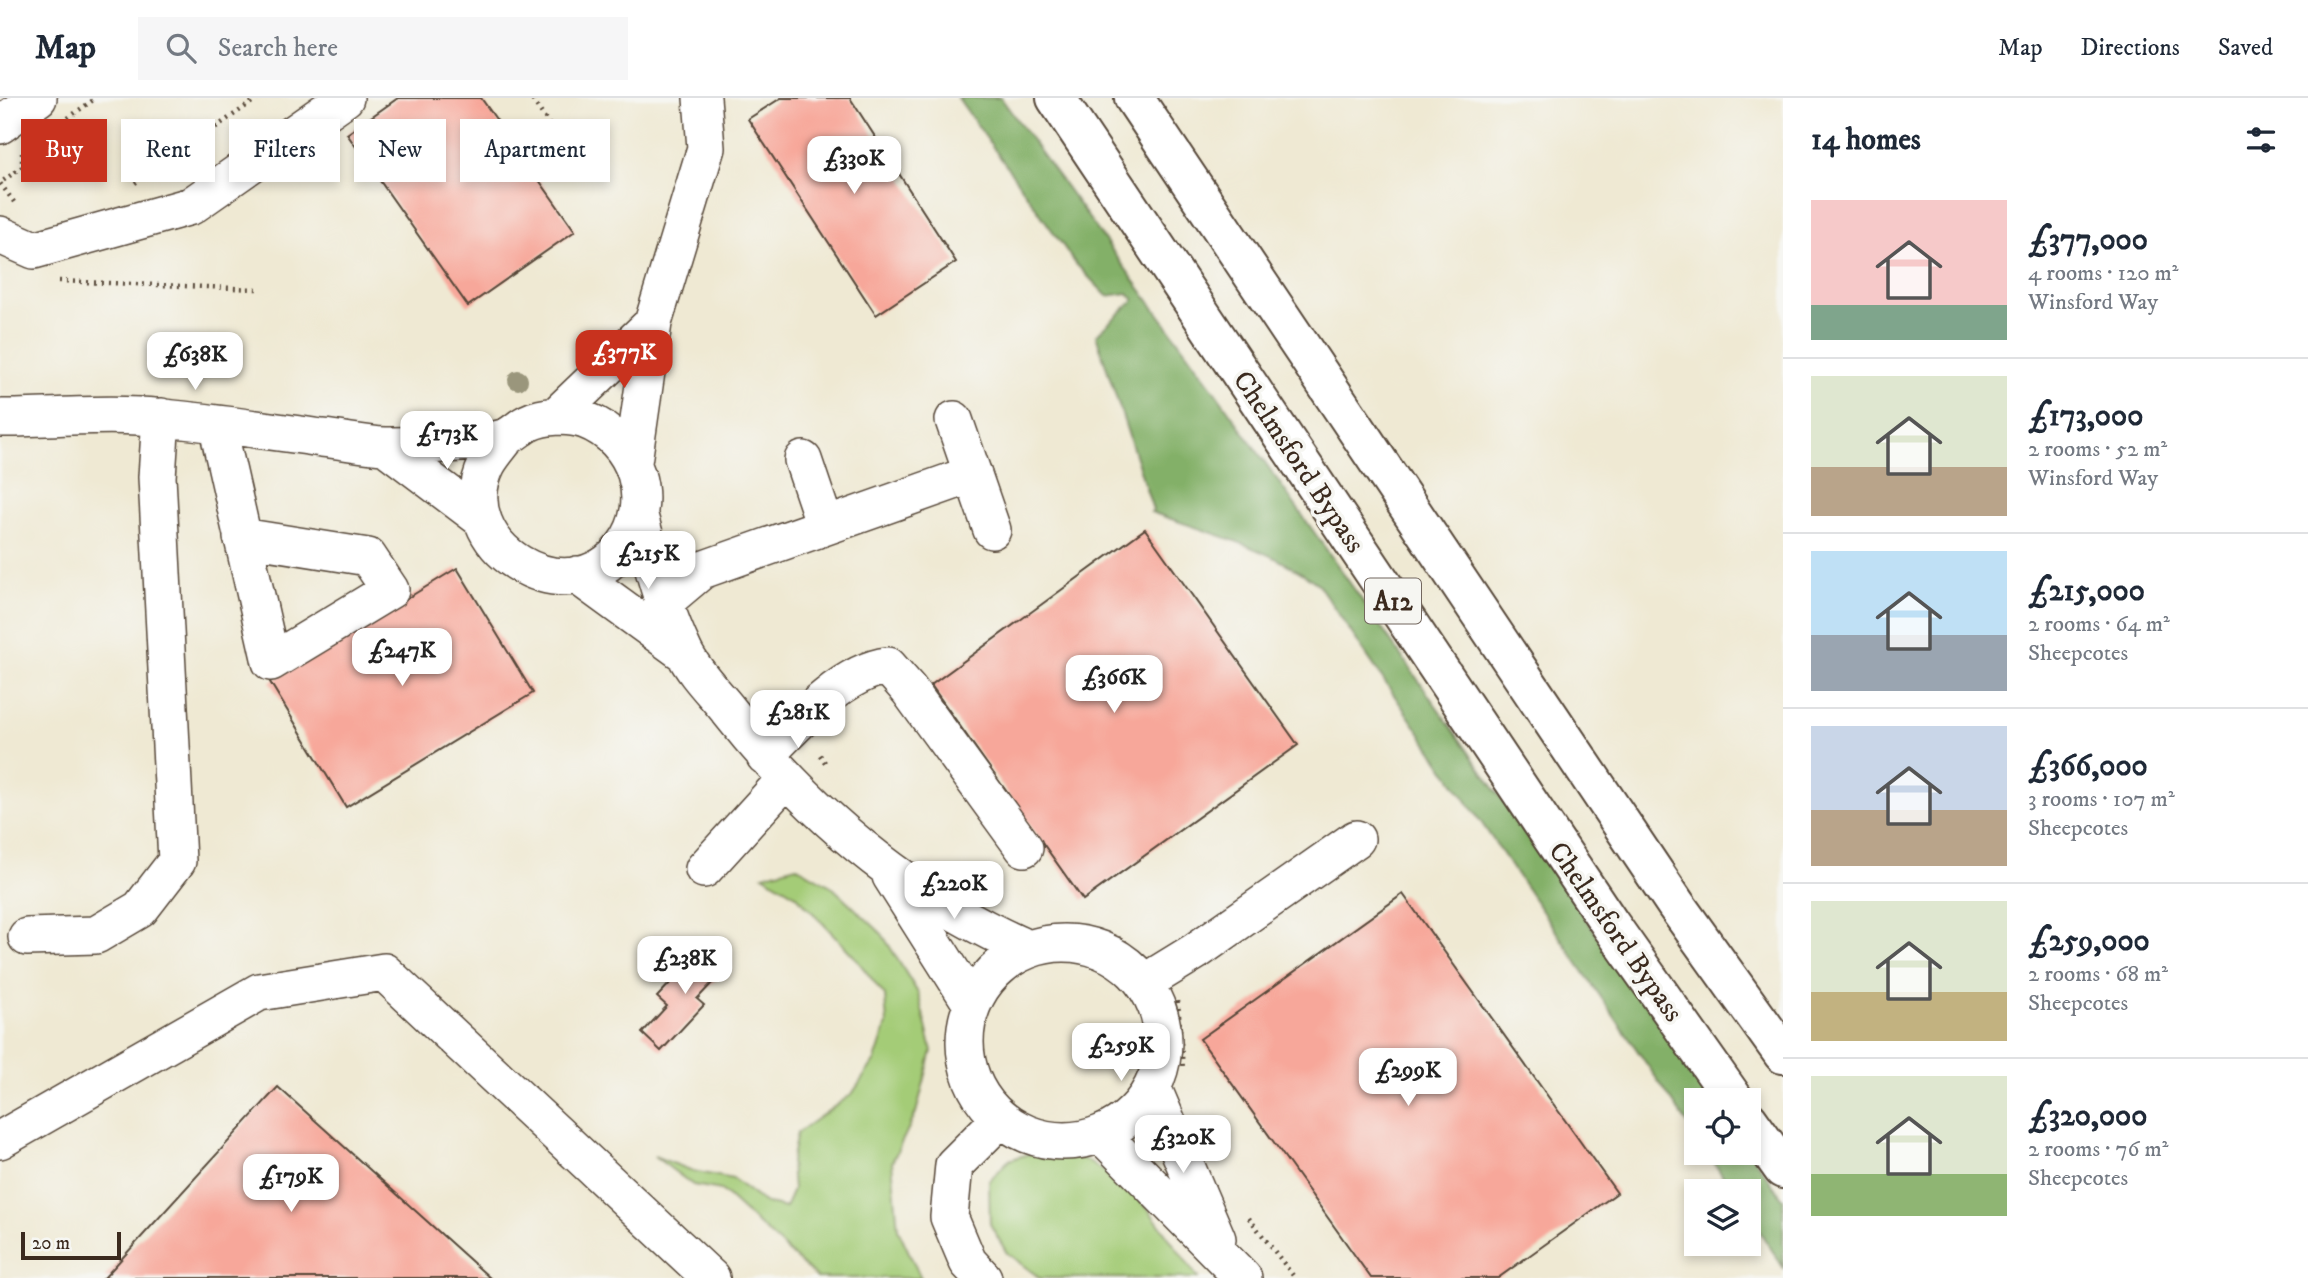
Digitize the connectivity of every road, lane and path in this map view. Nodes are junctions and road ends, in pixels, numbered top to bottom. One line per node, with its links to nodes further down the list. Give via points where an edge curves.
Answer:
1 (38, 98): 9 (street)
2 (258, 98): 10 (path)
3 (345, 98): 11 (street, via 191,206 34,250)
4 (531, 98): 8 (path)
5 (702, 98): 12 (street, via 705,148)
6 (1056, 98): 41 (highway, Chelmsford Bypass / A12, via 1610,925)
7 (1134, 98): 40 (highway, A12, via 1668,893)
8 (546, 119)
9 (0, 125)
10 (132, 185)
11 (0, 235)
12 (653, 323): 13 (street); 21 (street)
13 (556, 416): 18 (street, via 529,422); 21 (street, via 584,419 609,432)
14 (161, 417): 15 (street); 17 (street); 36 (street, via 157,477 177,861 140,909 96,935)
15 (0, 418)
16 (954, 420): 22 (street)
17 (217, 424): 19 (street); 27 (street)
18 (506, 438): 19 (street); 24 (street, via 486,465 480,492)
19 (384, 446): 24 (street)
20 (803, 460): 25 (street)
21 (633, 462): 23 (street, via 641,488)
22 (973, 474): 25 (street); 26 (street)
23 (639, 516): 28 (street, via 624,547 603,565); 29 (street)
24 (483, 520): 28 (street, via 496,545 523,568 550,576)
25 (825, 525): 29 (street, via 702,570)
26 (992, 530)
27 (242, 537)
28 (577, 575): 30 (street)
29 (664, 602): 30 (street)
30 (685, 654): 31 (street)
31 (775, 768): 33 (street, via 796,725 863,671 888,666); 34 (street); 35 (street, via 814,808)
32 (1356, 839): 38 (street)
33 (1024, 848)
34 (704, 869)
35 (887, 869): 37 (street); 39 (street)
36 (27, 937)
37 (1028, 949): 38 (street, via 1062,942 1096,947 1126,963); 39 (street, via 997,969)
38 (1144, 984): 42 (street, via 1160,1013 1164,1039 1162,1065)
39 (972, 1004): 43 (street, via 965,1035 967,1066 980,1096)
40 (1783, 1054)
41 (1726, 1088)
42 (1153, 1090): 44 (street, via 1131,1117); 48 (street)
43 (1000, 1119): 44 (street, via 1049,1141); 50 (street, via 954,1165 949,1217 968,1262)
44 (1102, 1135): 48 (street)
45 (1761, 1138): 47 (highway)
46 (0, 1140): 49 (street, via 259,992 384,972)
47 (1783, 1169)
48 (1233, 1267)
49 (710, 1278)
50 (983, 1278)

